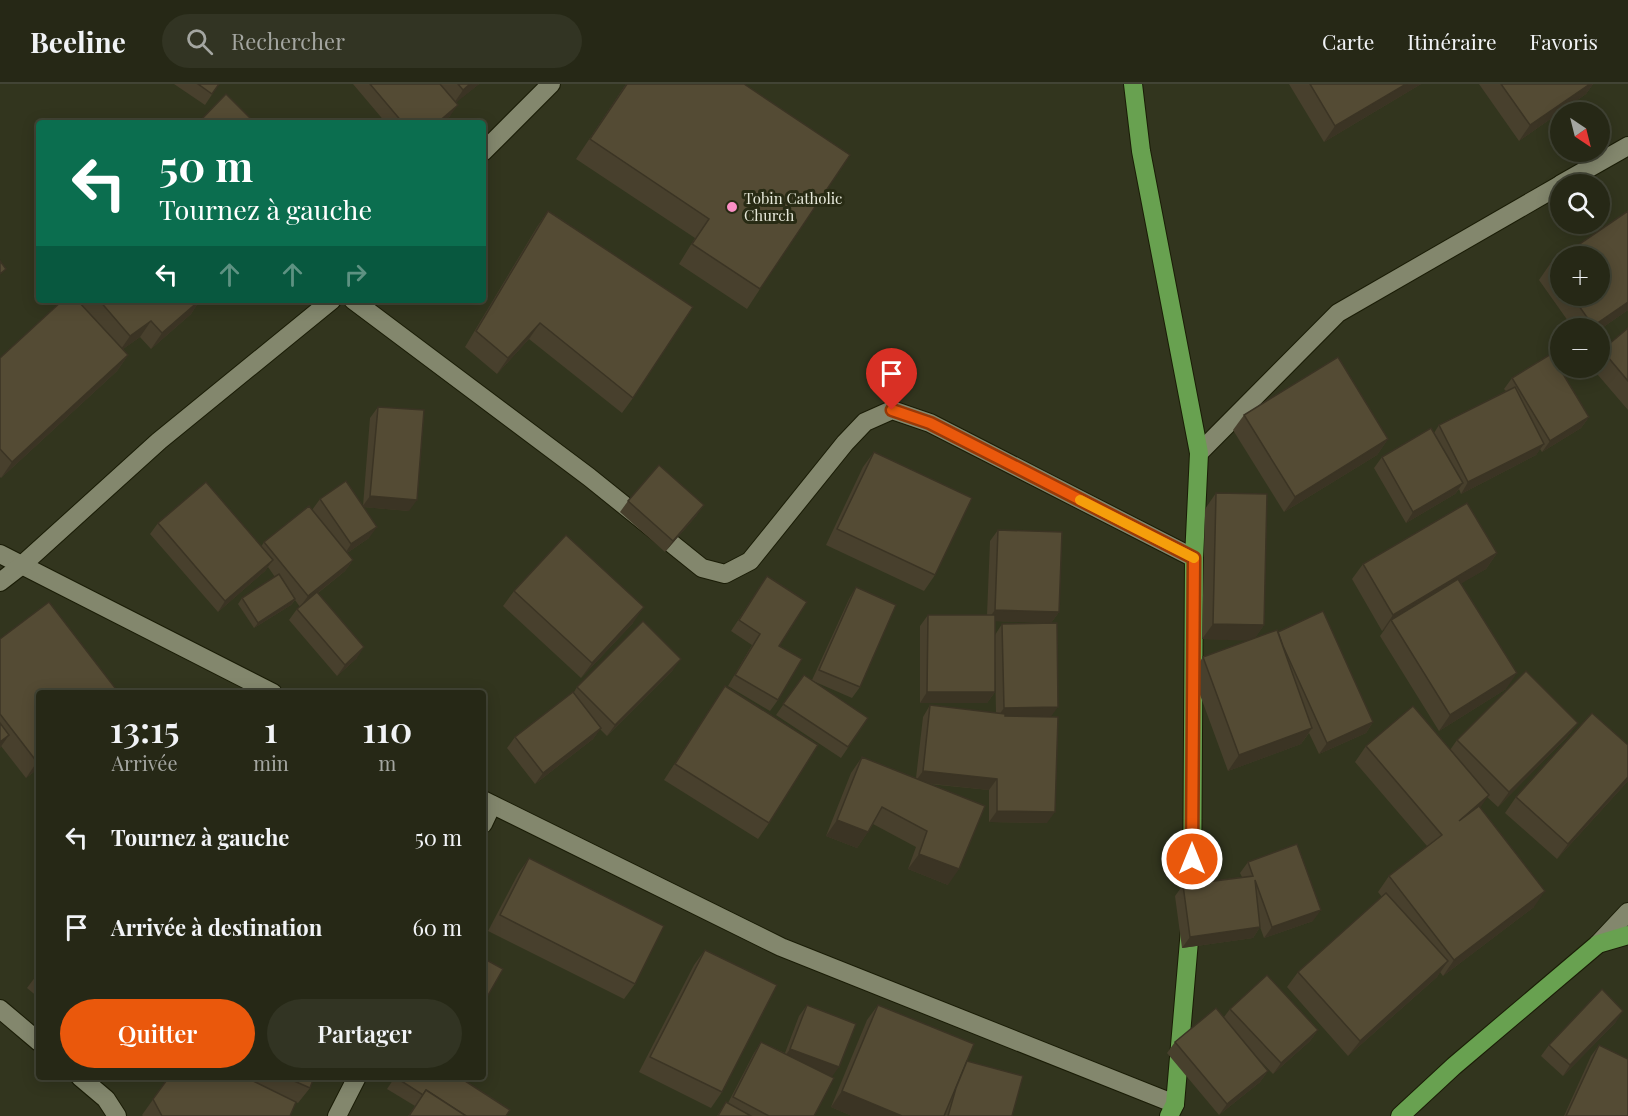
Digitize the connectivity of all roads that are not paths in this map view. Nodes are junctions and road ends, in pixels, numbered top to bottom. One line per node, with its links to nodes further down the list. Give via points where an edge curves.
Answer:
1 (551, 84): 4 (street)
2 (1133, 84): 9 (main road, via 1141,151)
3 (1628, 146): 5 (street)
4 (486, 150)
5 (1580, 174)
6 (1550, 191): 9 (street, via 1338,314)
7 (328, 303): 12 (street, via 159,441)
8 (357, 303): 11 (street, via 589,477 702,568 725,574 750,561 845,443 865,422 892,410 930,423)
9 (1199, 453): 11 (main road)
10 (0, 554): 12 (street)
11 (1194, 558): 23 (main road, via 1192,906)
12 (22, 565): 13 (street); 14 (street)
13 (0, 582)
14 (267, 690)
15 (488, 803): 23 (street, via 781,947)
16 (1628, 912): 18 (street)
17 (1628, 935): 18 (main road)
18 (1598, 944): 26 (main road)
19 (0, 1009): 20 (street)
20 (36, 1039)
21 (84, 1080): 24 (street, via 106,1099)
22 (355, 1080): 25 (street)
23 (1172, 1110)
24 (117, 1116)
25 (337, 1116)
26 (1400, 1116)

